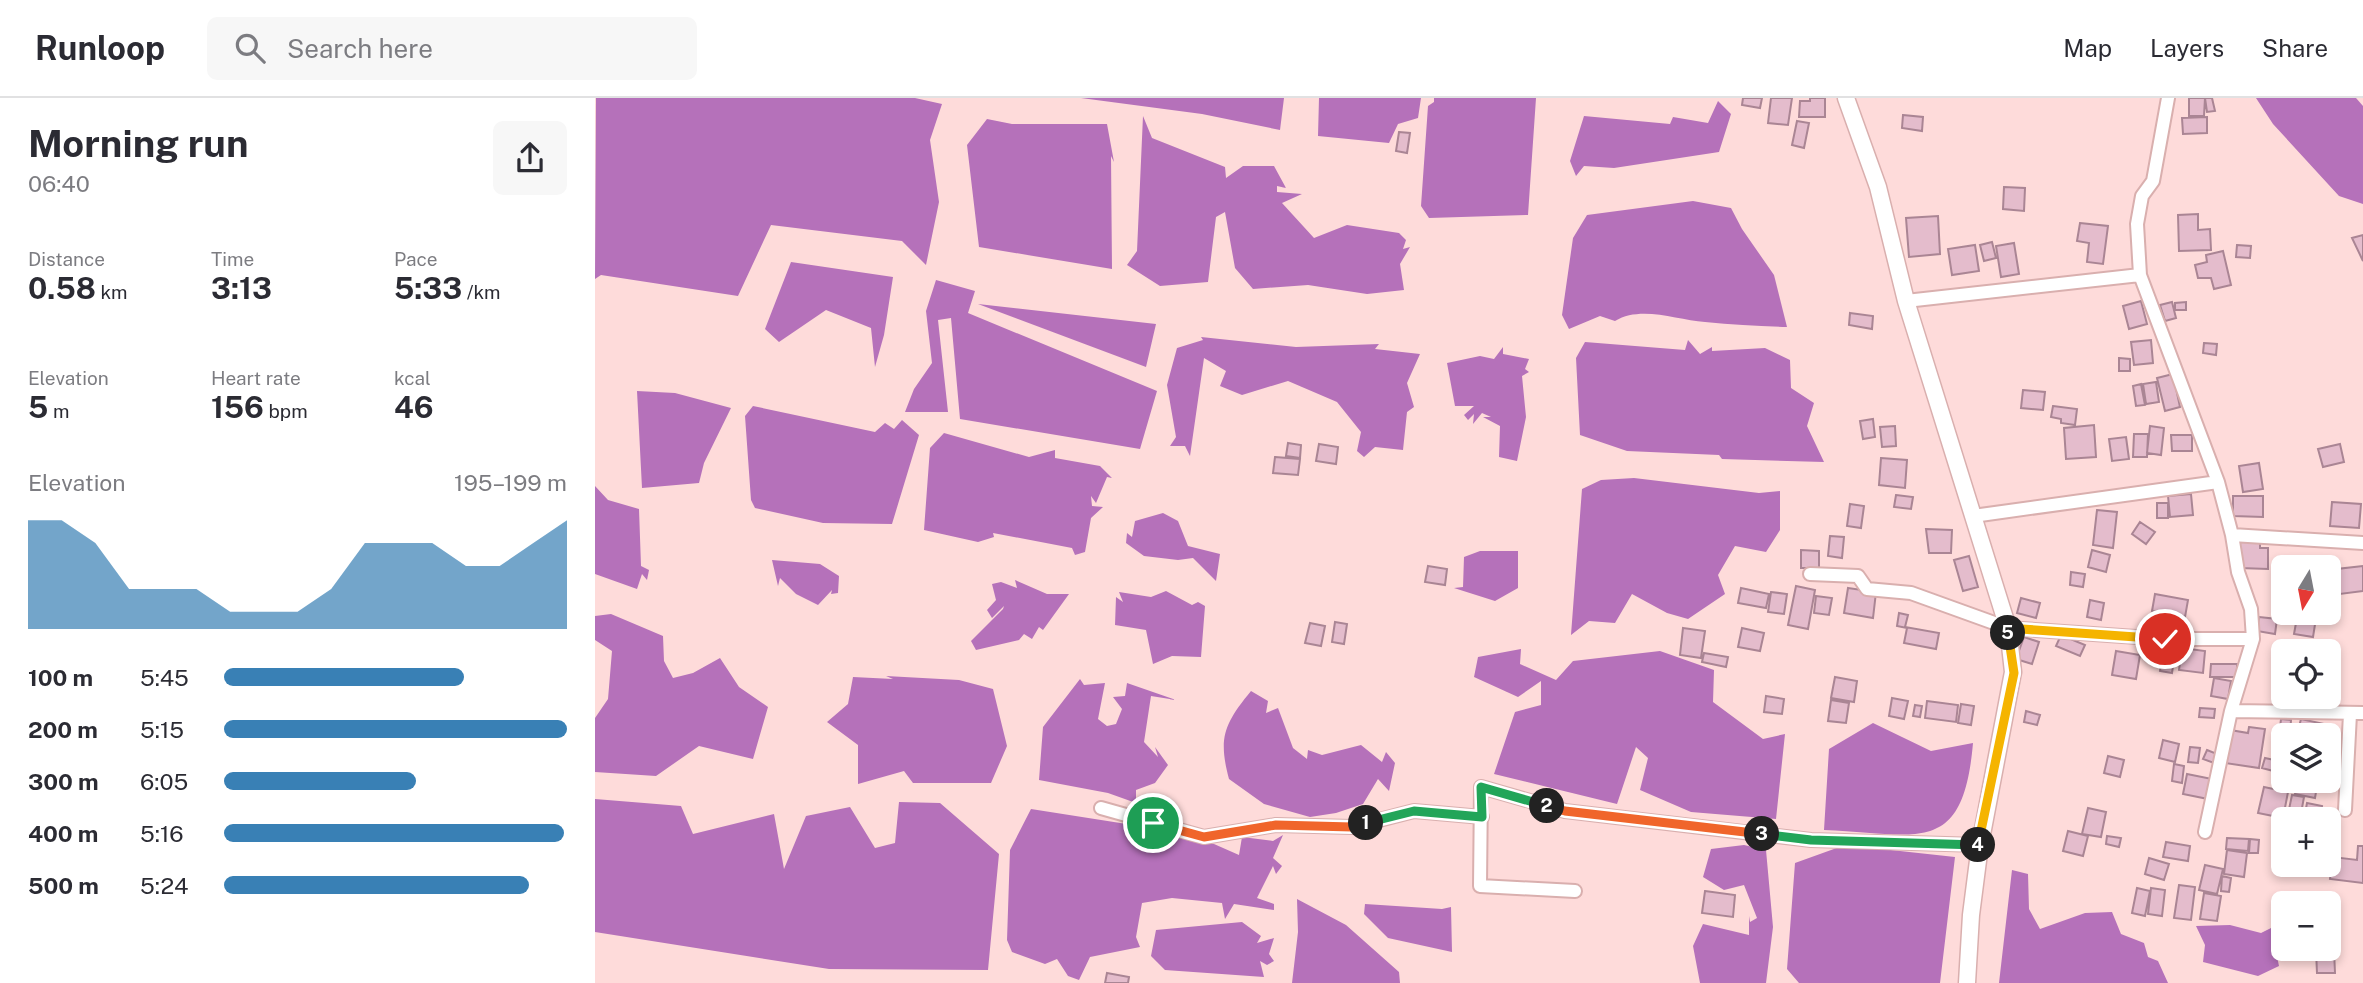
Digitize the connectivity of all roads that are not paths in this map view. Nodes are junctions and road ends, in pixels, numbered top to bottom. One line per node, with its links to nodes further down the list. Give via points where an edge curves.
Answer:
1 (1846, 98): 4 (main road, via 1878,187)
2 (2168, 98): 3 (street, via 2153,181 2141,196 2137,224)
3 (2140, 275): 4 (street); 5 (street)
4 (1906, 301): 6 (main road)
5 (2218, 482): 6 (street); 7 (street)
6 (1973, 516): 10 (main road)
7 (2232, 535): 8 (street); 11 (street, via 2251,609)
8 (2363, 542)
9 (1810, 574): 10 (street, via 1858,576 1867,589 1911,593)
10 (2007, 628): 11 (street, via 2165,639); 18 (main road, via 2014,673)
11 (2253, 639): 12 (street)
12 (2231, 711): 13 (street); 17 (street)
13 (2357, 713): 15 (street)
14 (1101, 808): 16 (street, via 1204,837 1276,825 1352,827 1414,811)
15 (2345, 810)
16 (1482, 817): 18 (street, via 1481,787 1565,811 1756,834); 19 (street, via 1480,886)
17 (2205, 832)
18 (1980, 845): 20 (main road)
19 (1575, 891)
20 (1967, 983)

